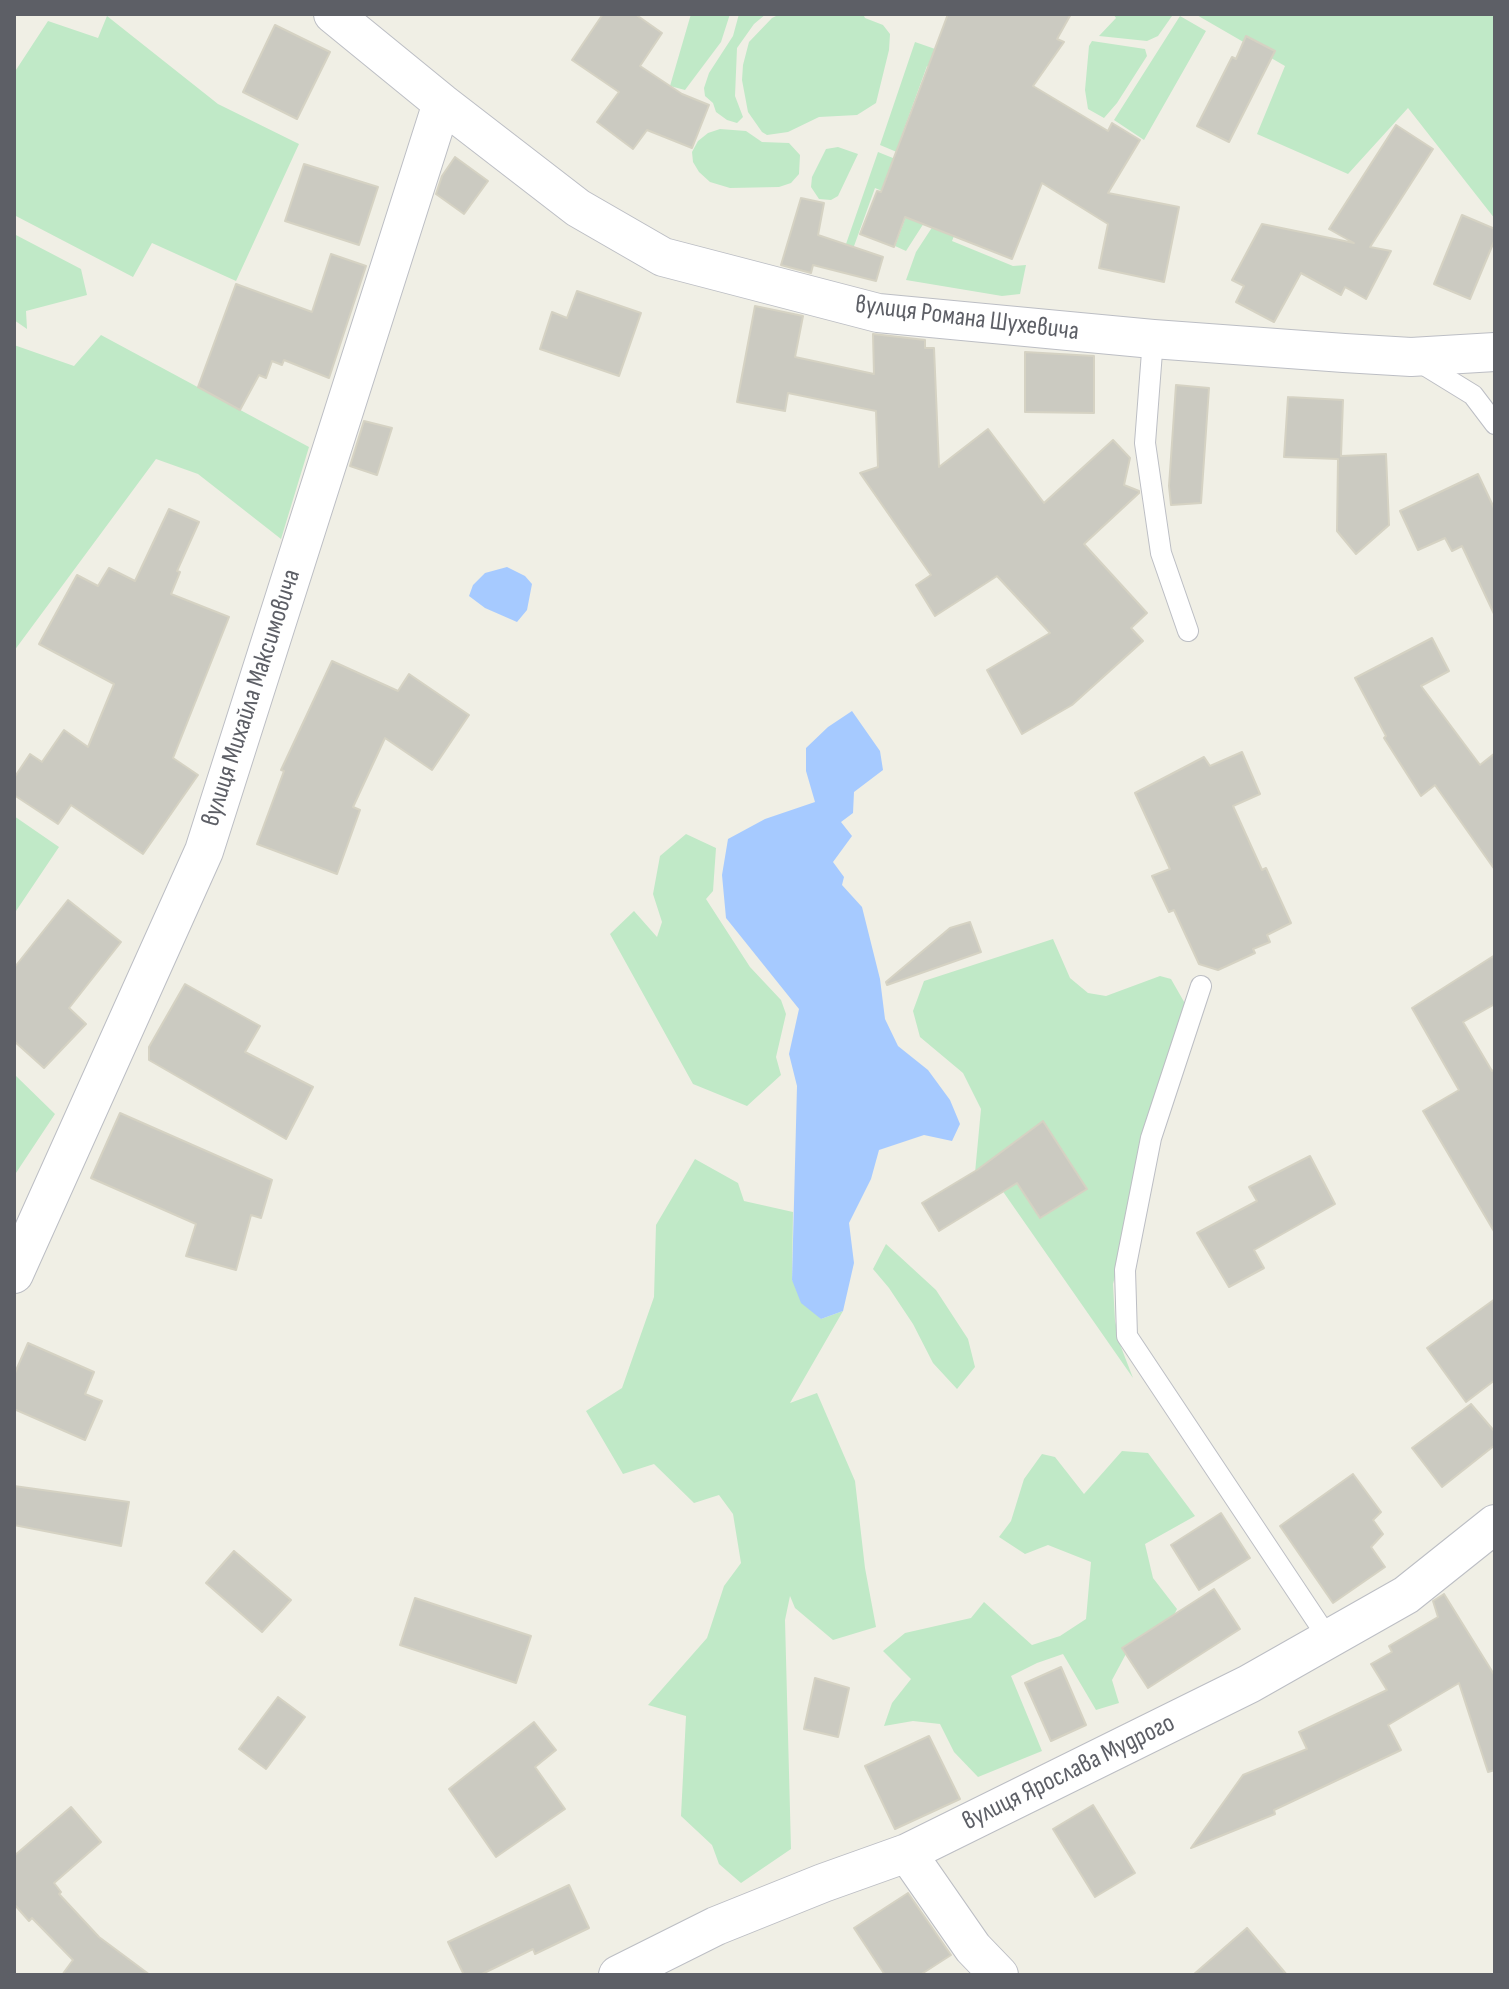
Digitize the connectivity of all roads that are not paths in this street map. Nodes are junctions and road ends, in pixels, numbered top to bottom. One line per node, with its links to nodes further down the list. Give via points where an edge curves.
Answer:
1 (333, 14): 2 (street, вулиця Романа Шухевича)
2 (442, 103): 3 (street, вулиця Романа Шухевича, via 578,208 663,257 878,313); 9 (street, вулиця Михайла Максимовича, via 204,851)
3 (1153, 339): 5 (street, вулиця Романа Шухевича); 7 (lane, via 1145,443 1161,553)
4 (1495, 352): 5 (street, вулиця Романа Шухевича)
5 (1411, 357): 6 (lane, via 1473,395)
6 (1495, 424)
7 (1188, 631)
8 (1201, 986): 11 (lane, via 1151,1138 1125,1270 1127,1336)
9 (14, 1274)
10 (1495, 1524): 11 (street, вулиця Ярослава Мудрого, via 1406,1595)
11 (1328, 1638): 12 (street, вулиця Ярослава Мудрого, via 1249,1684)
12 (907, 1853): 13 (street, вулиця Ярослава Мудрого, via 716,1926); 14 (street, via 973,1948)
13 (618, 1975)
14 (999, 1975)

